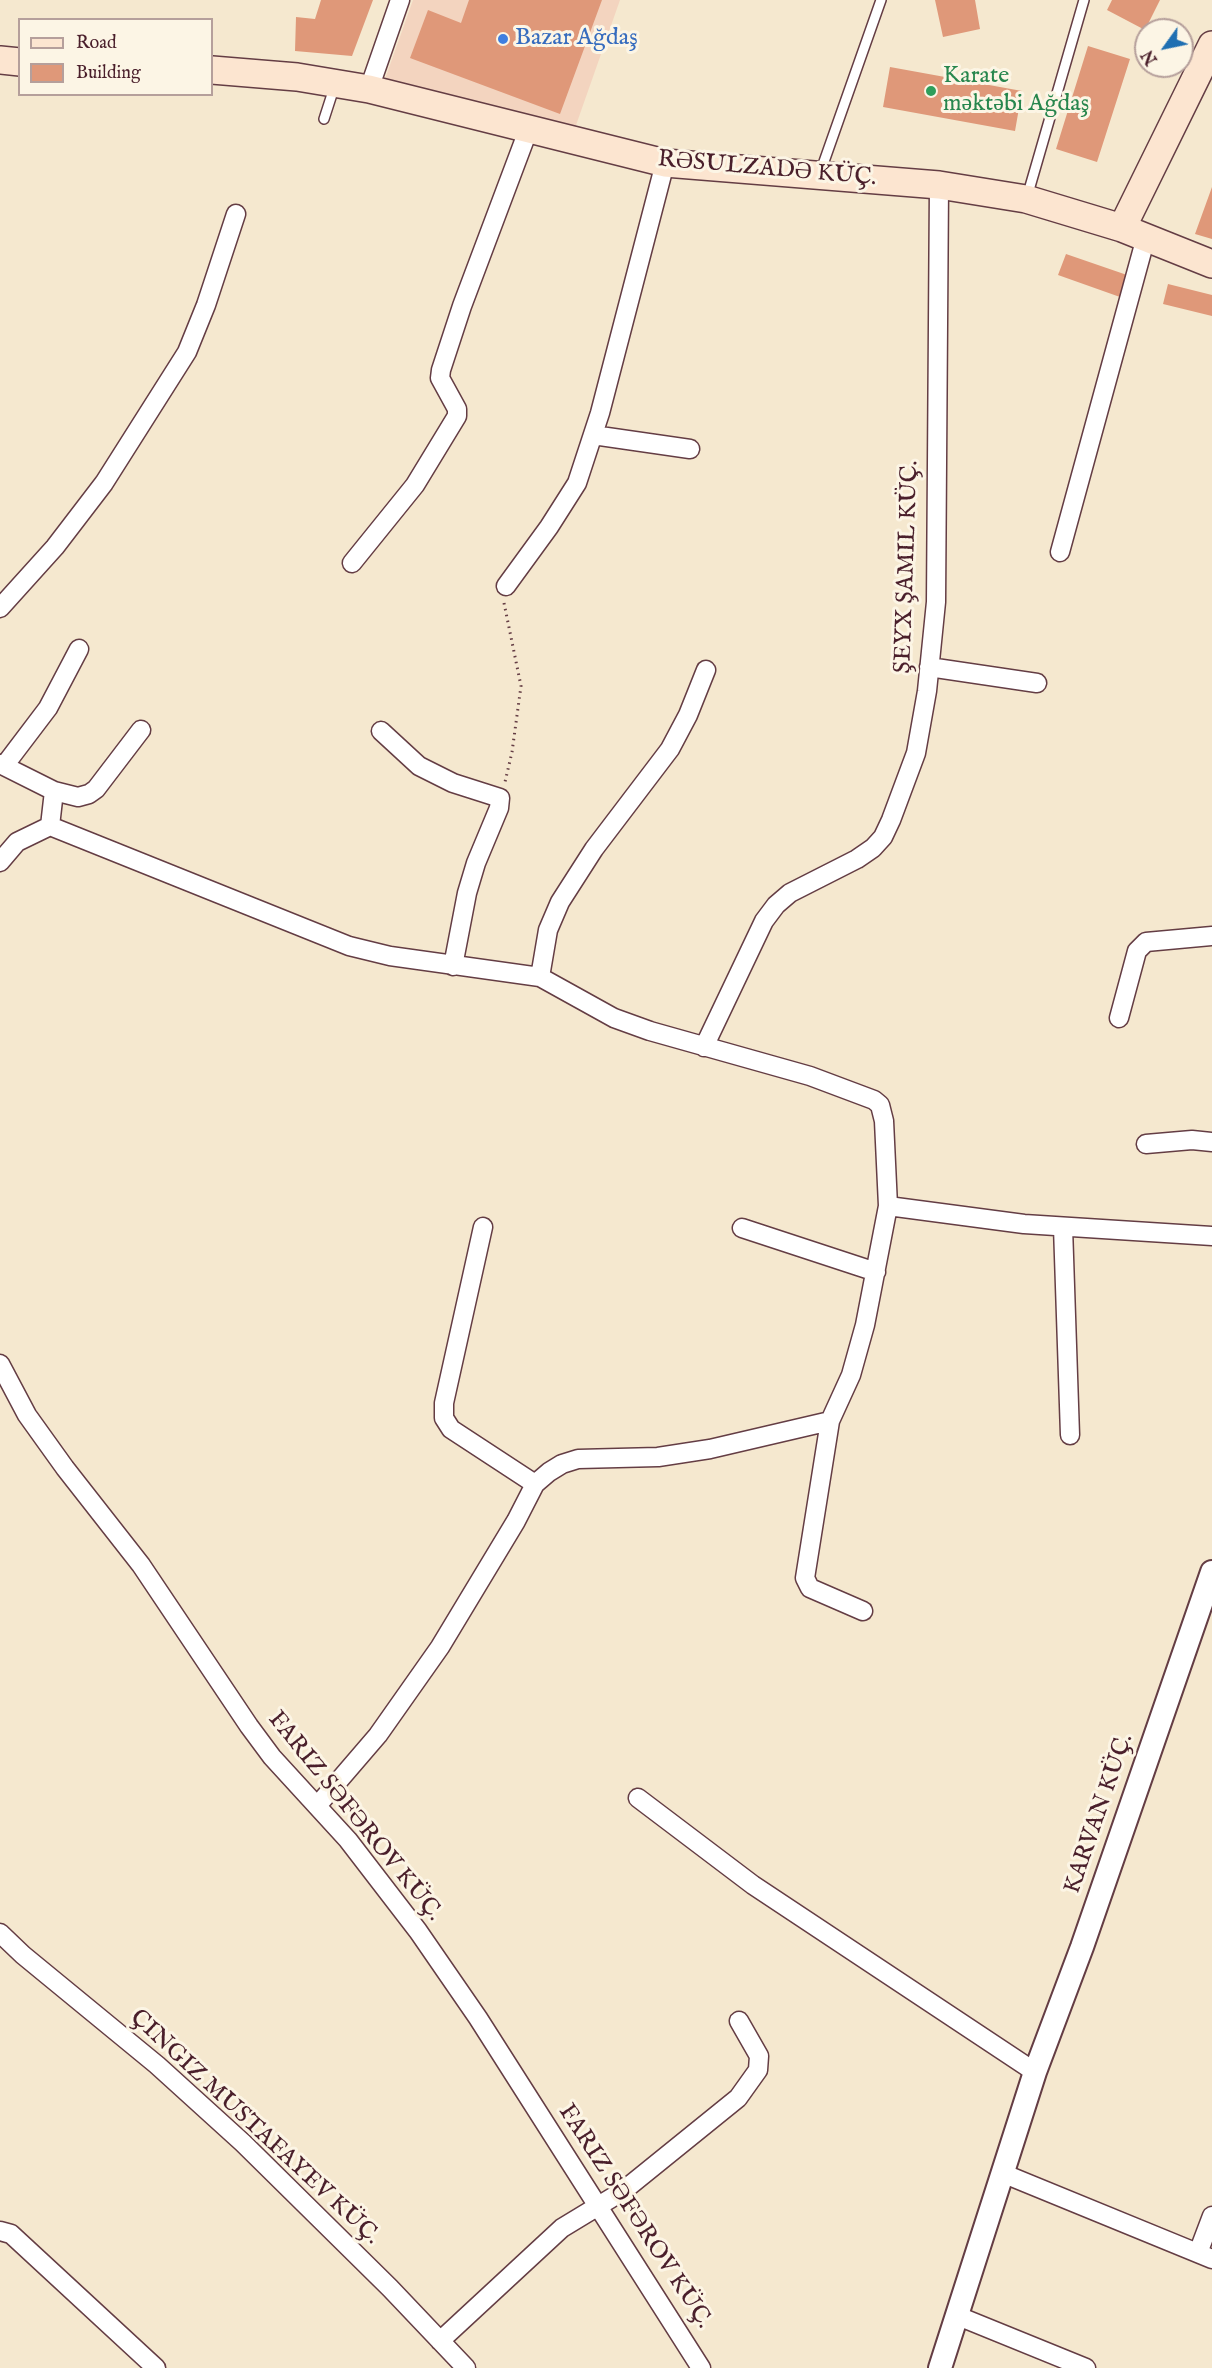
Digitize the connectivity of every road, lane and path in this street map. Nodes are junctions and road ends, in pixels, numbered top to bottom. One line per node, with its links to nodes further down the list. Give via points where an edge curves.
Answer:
1 (400, 0): 9 (street)
2 (881, 0): 13 (lane)
3 (1084, 0): 15 (lane)
4 (1212, 45): 17 (main road)
5 (0, 60): 6 (main road)
6 (18, 62)
7 (213, 70): 8 (main road, RƏSULZADƏ KÜÇ.)
8 (335, 83): 9 (main road, RƏSULZADƏ KÜÇ.); 10 (lane)
9 (369, 89): 11 (main road, RƏSULZADƏ KÜÇ.)
10 (324, 118)
11 (529, 128): 12 (main road, RƏSULZADƏ KÜÇ.); 22 (street, via 441,369 440,378 457,409 457,417 415,486)
12 (665, 163): 13 (main road, RƏSULZADƏ KÜÇ.); 19 (street)
13 (819, 176): 14 (main road, RƏSULZADƏ KÜÇ.)
14 (939, 185): 15 (main road, RƏSULZADƏ KÜÇ.); 26 (street, ŞEYX ŞAMIL KÜÇ., via 936,602)
15 (1026, 199): 17 (main road, RƏSULZADƏ KÜÇ.)
16 (236, 214): 24 (street, via 187,352 104,483 55,547)
17 (1134, 232): 18 (main road, RƏSULZADƏ KÜÇ.); 21 (street)
18 (1212, 264)
19 (593, 435): 20 (street); 23 (street, via 577,483)
20 (690, 450)
21 (1060, 552)
22 (352, 563)
23 (506, 586): 33 (path, via 503,599 521,686 513,752)
24 (0, 608)
25 (79, 649): 31 (street, via 48,708)
26 (929, 667): 28 (street); 40 (street, ŞEYX ŞAMIL KÜÇ., via 916,753 883,837 857,859 790,893 776,905 764,921)
27 (706, 670): 38 (street, via 670,749 594,849 560,902 548,930)
28 (1037, 683)
29 (141, 730): 32 (street, via 89,794 78,797)
30 (381, 731): 33 (street, via 419,766 453,783)
31 (2, 765): 32 (street)
32 (54, 791): 34 (street)
33 (500, 798): 37 (street, via 467,893)
34 (50, 826): 35 (street, via 17,842); 37 (street, via 349,946)
35 (0, 862)
36 (1212, 936): 39 (street, via 1146,942 1137,951)
37 (453, 966): 38 (street)
38 (540, 977): 40 (street, via 614,1018)
39 (1119, 1018)
40 (704, 1047): 43 (street, via 810,1076 874,1100 884,1121)
41 (1212, 1142): 42 (street)
42 (1146, 1144)
43 (888, 1206): 45 (street); 48 (street)
44 (483, 1227): 52 (street, via 444,1403 444,1418 451,1429)
45 (1063, 1227): 47 (street); 51 (street)
46 (742, 1228): 48 (street)
47 (1212, 1236)
48 (876, 1272): 50 (street, via 851,1375)
49 (0, 1364): 56 (street, FARIZ SƏFƏROV KÜÇ., via 27,1415 141,1566 230,1701 272,1757)
50 (830, 1421): 52 (street, via 658,1457 578,1459 562,1464); 54 (street, via 805,1578 810,1588)
51 (1070, 1435)
52 (536, 1484): 56 (street, via 440,1647 378,1735)
53 (1212, 1572): 59 (street, KARVAN KÜÇ.)
54 (863, 1611)
55 (638, 1798): 59 (street, via 753,1885)
56 (317, 1806): 61 (street, FARIZ SƏFƏROV KÜÇ., via 418,1930)
57 (0, 1933): 66 (street, ÇINGIZ MUSTAFAYEV KÜÇ., via 243,2143)
58 (740, 2021): 61 (street, via 759,2056 758,2070 738,2098 623,2191)
59 (1035, 2072): 60 (street, KARVAN KÜÇ.)
60 (1002, 2173): 64 (street); 65 (street, KARVAN KÜÇ.)
61 (598, 2206): 66 (street, via 562,2228); 69 (street, FARIZ SƏFƏROV KÜÇ.)
62 (1212, 2216): 64 (street)
63 (0, 2231): 67 (street, via 11,2234)
64 (1205, 2256)
65 (958, 2316): 70 (street, KARVAN KÜÇ.); 71 (street)
66 (440, 2341): 68 (street, ÇINGIZ MUSTAFAYEV KÜÇ.)
67 (156, 2368)
68 (466, 2368)
69 (701, 2368)
70 (940, 2368)
71 (1086, 2368)

